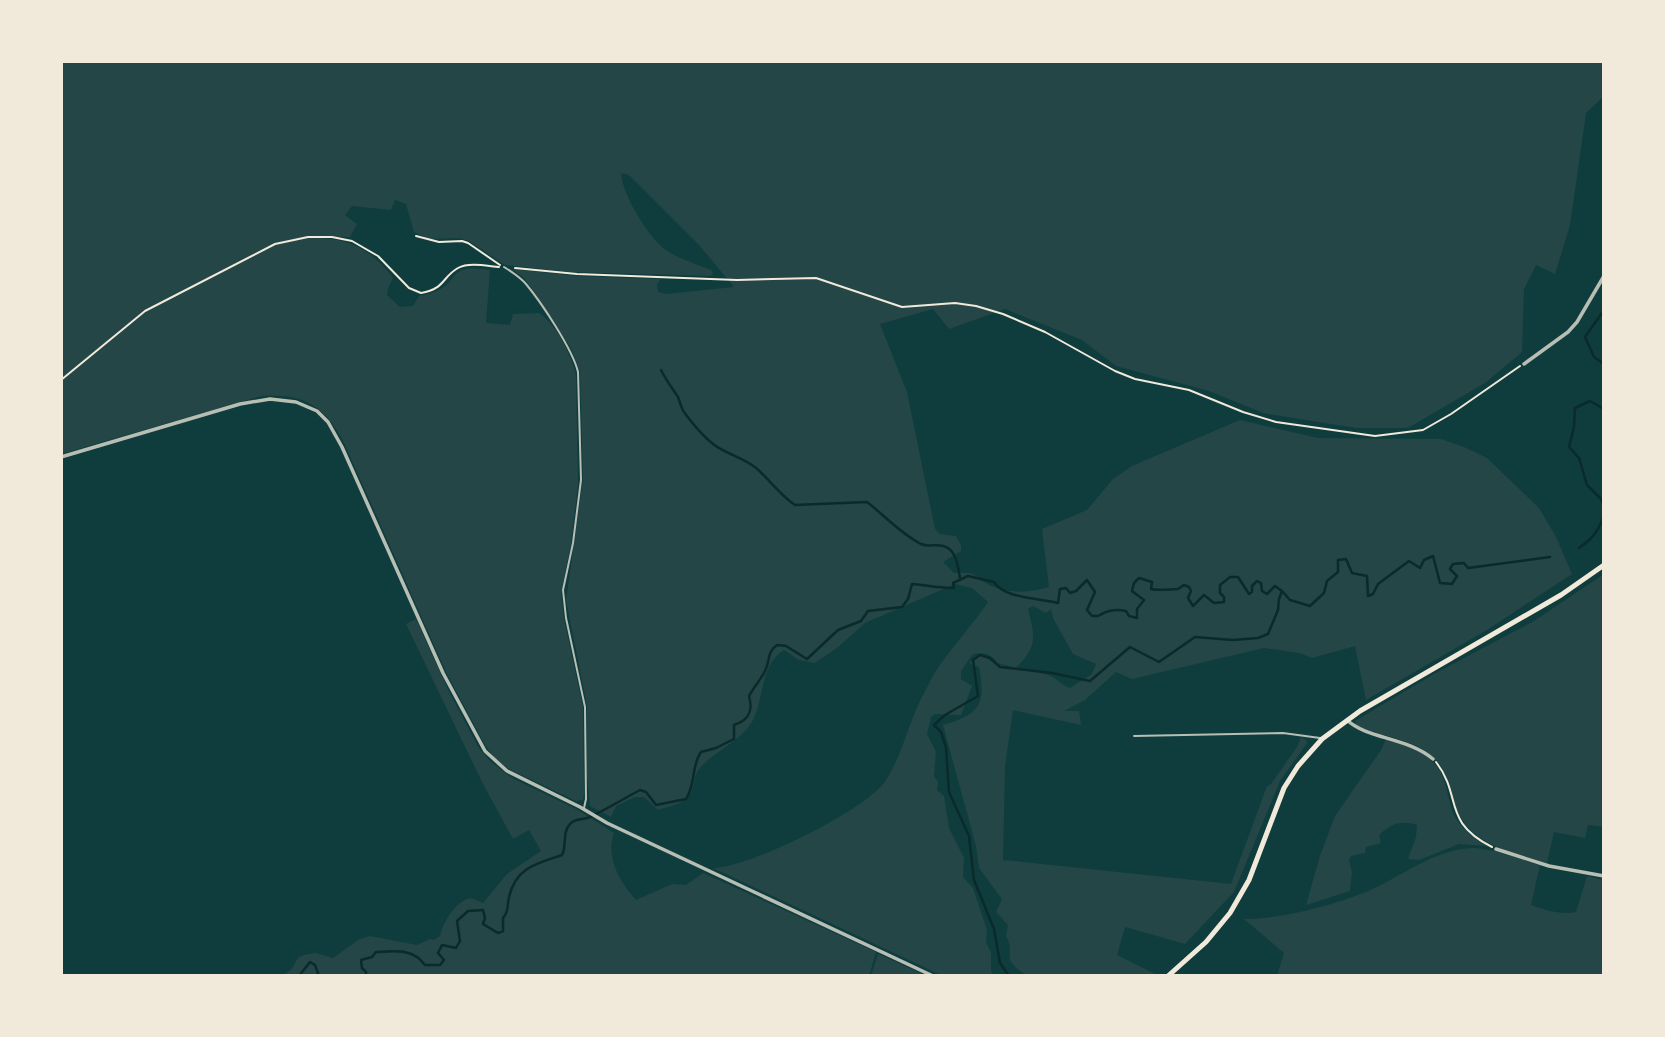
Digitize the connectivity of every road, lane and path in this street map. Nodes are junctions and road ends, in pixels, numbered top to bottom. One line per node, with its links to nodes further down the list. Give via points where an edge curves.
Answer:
1 (416, 236): 2 (path, via 468,243)
2 (504, 267): 4 (path, via 737,280 816,278 902,307 975,306 1045,332 1135,379 1189,390 1276,422 1375,436 1423,430); 5 (path, via 463,266 437,288 415,293 378,256 352,242 308,237 275,244 145,311); 12 (lane, via 530,290 564,340 578,372 581,480 563,593 585,707)
3 (1604, 276): 4 (street, via 1569,332)
4 (1524, 364)
5 (61, 380)
6 (61, 457): 12 (street, via 251,401 287,399 317,411 342,447 443,673 482,746 507,771)
7 (1604, 565): 8 (main road, via 1561,595)
8 (1347, 719): 10 (main road); 11 (street, via 1358,728 1415,746)
9 (1134, 736): 10 (lane, via 1283,733)
10 (1322, 739): 16 (main road, via 1284,788 1249,880 1230,913)
11 (1433, 759): 13 (path, via 1445,776 1460,822)
12 (586, 811): 15 (street)
13 (1496, 849): 14 (street, via 1549,866)
14 (1604, 876)
15 (933, 976)
16 (1168, 976)

